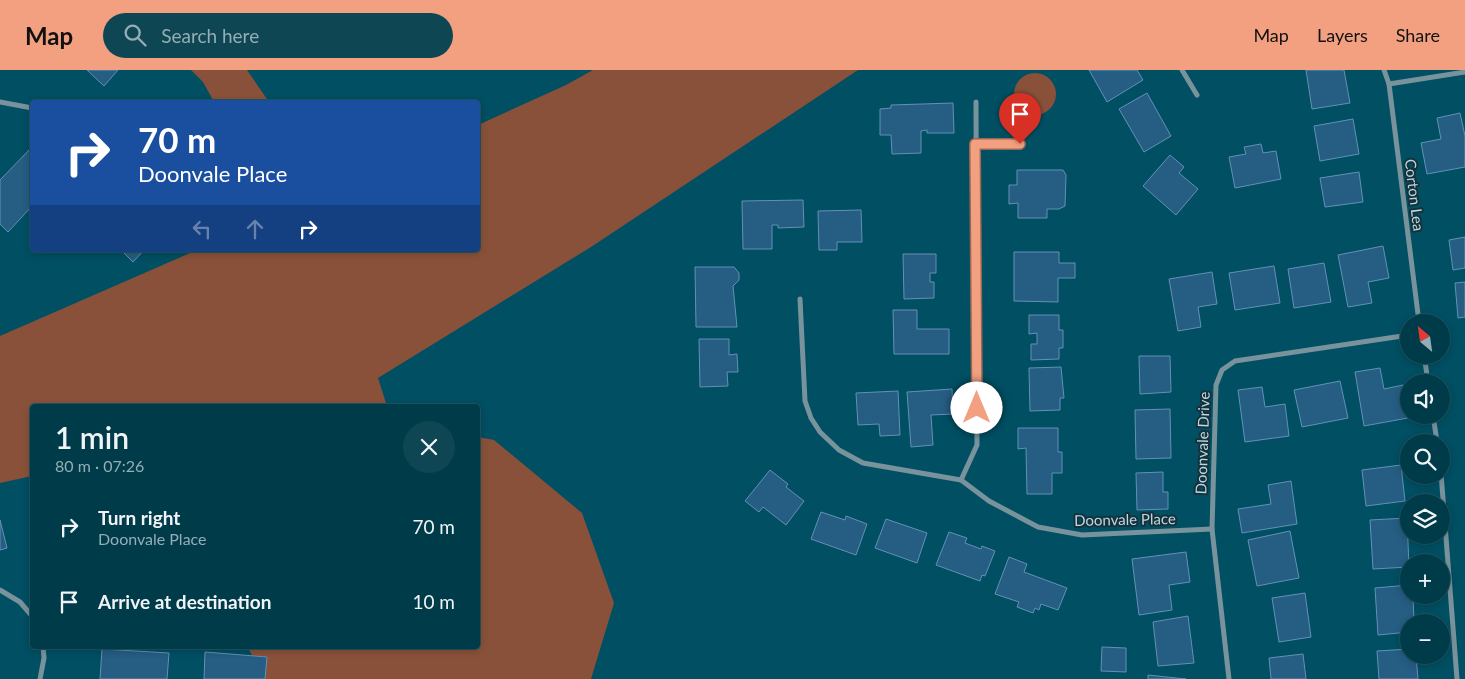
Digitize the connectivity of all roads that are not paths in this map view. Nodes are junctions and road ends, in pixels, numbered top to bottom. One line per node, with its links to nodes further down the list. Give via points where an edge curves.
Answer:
1 (1182, 70): 5 (street)
2 (1384, 70): 4 (street, Corton Lea)
3 (1465, 72): 4 (street)
4 (1389, 84): 12 (street, Corton Lea)
5 (1197, 95)
6 (0, 102): 8 (street)
7 (976, 102): 9 (street)
8 (30, 108)
9 (975, 144): 10 (street); 14 (street, via 977,445)
10 (1020, 144)
11 (800, 299): 14 (street, Doonvale Place, via 804,402 820,432 839,450 863,462)
12 (1418, 314)
13 (1400, 336): 16 (street, Doonvale Drive, via 1235,361 1222,370 1216,385)
14 (961, 480): 16 (street, Doonvale Place, via 989,501 1038,527 1082,535)
15 (1442, 484): 22 (street)
16 (1212, 529): 21 (street, Doonvale Drive)
17 (0, 590): 18 (street, via 20,602)
18 (30, 614)
19 (43, 649): 20 (street)
20 (40, 679)
21 (1229, 679)
22 (1457, 679)

